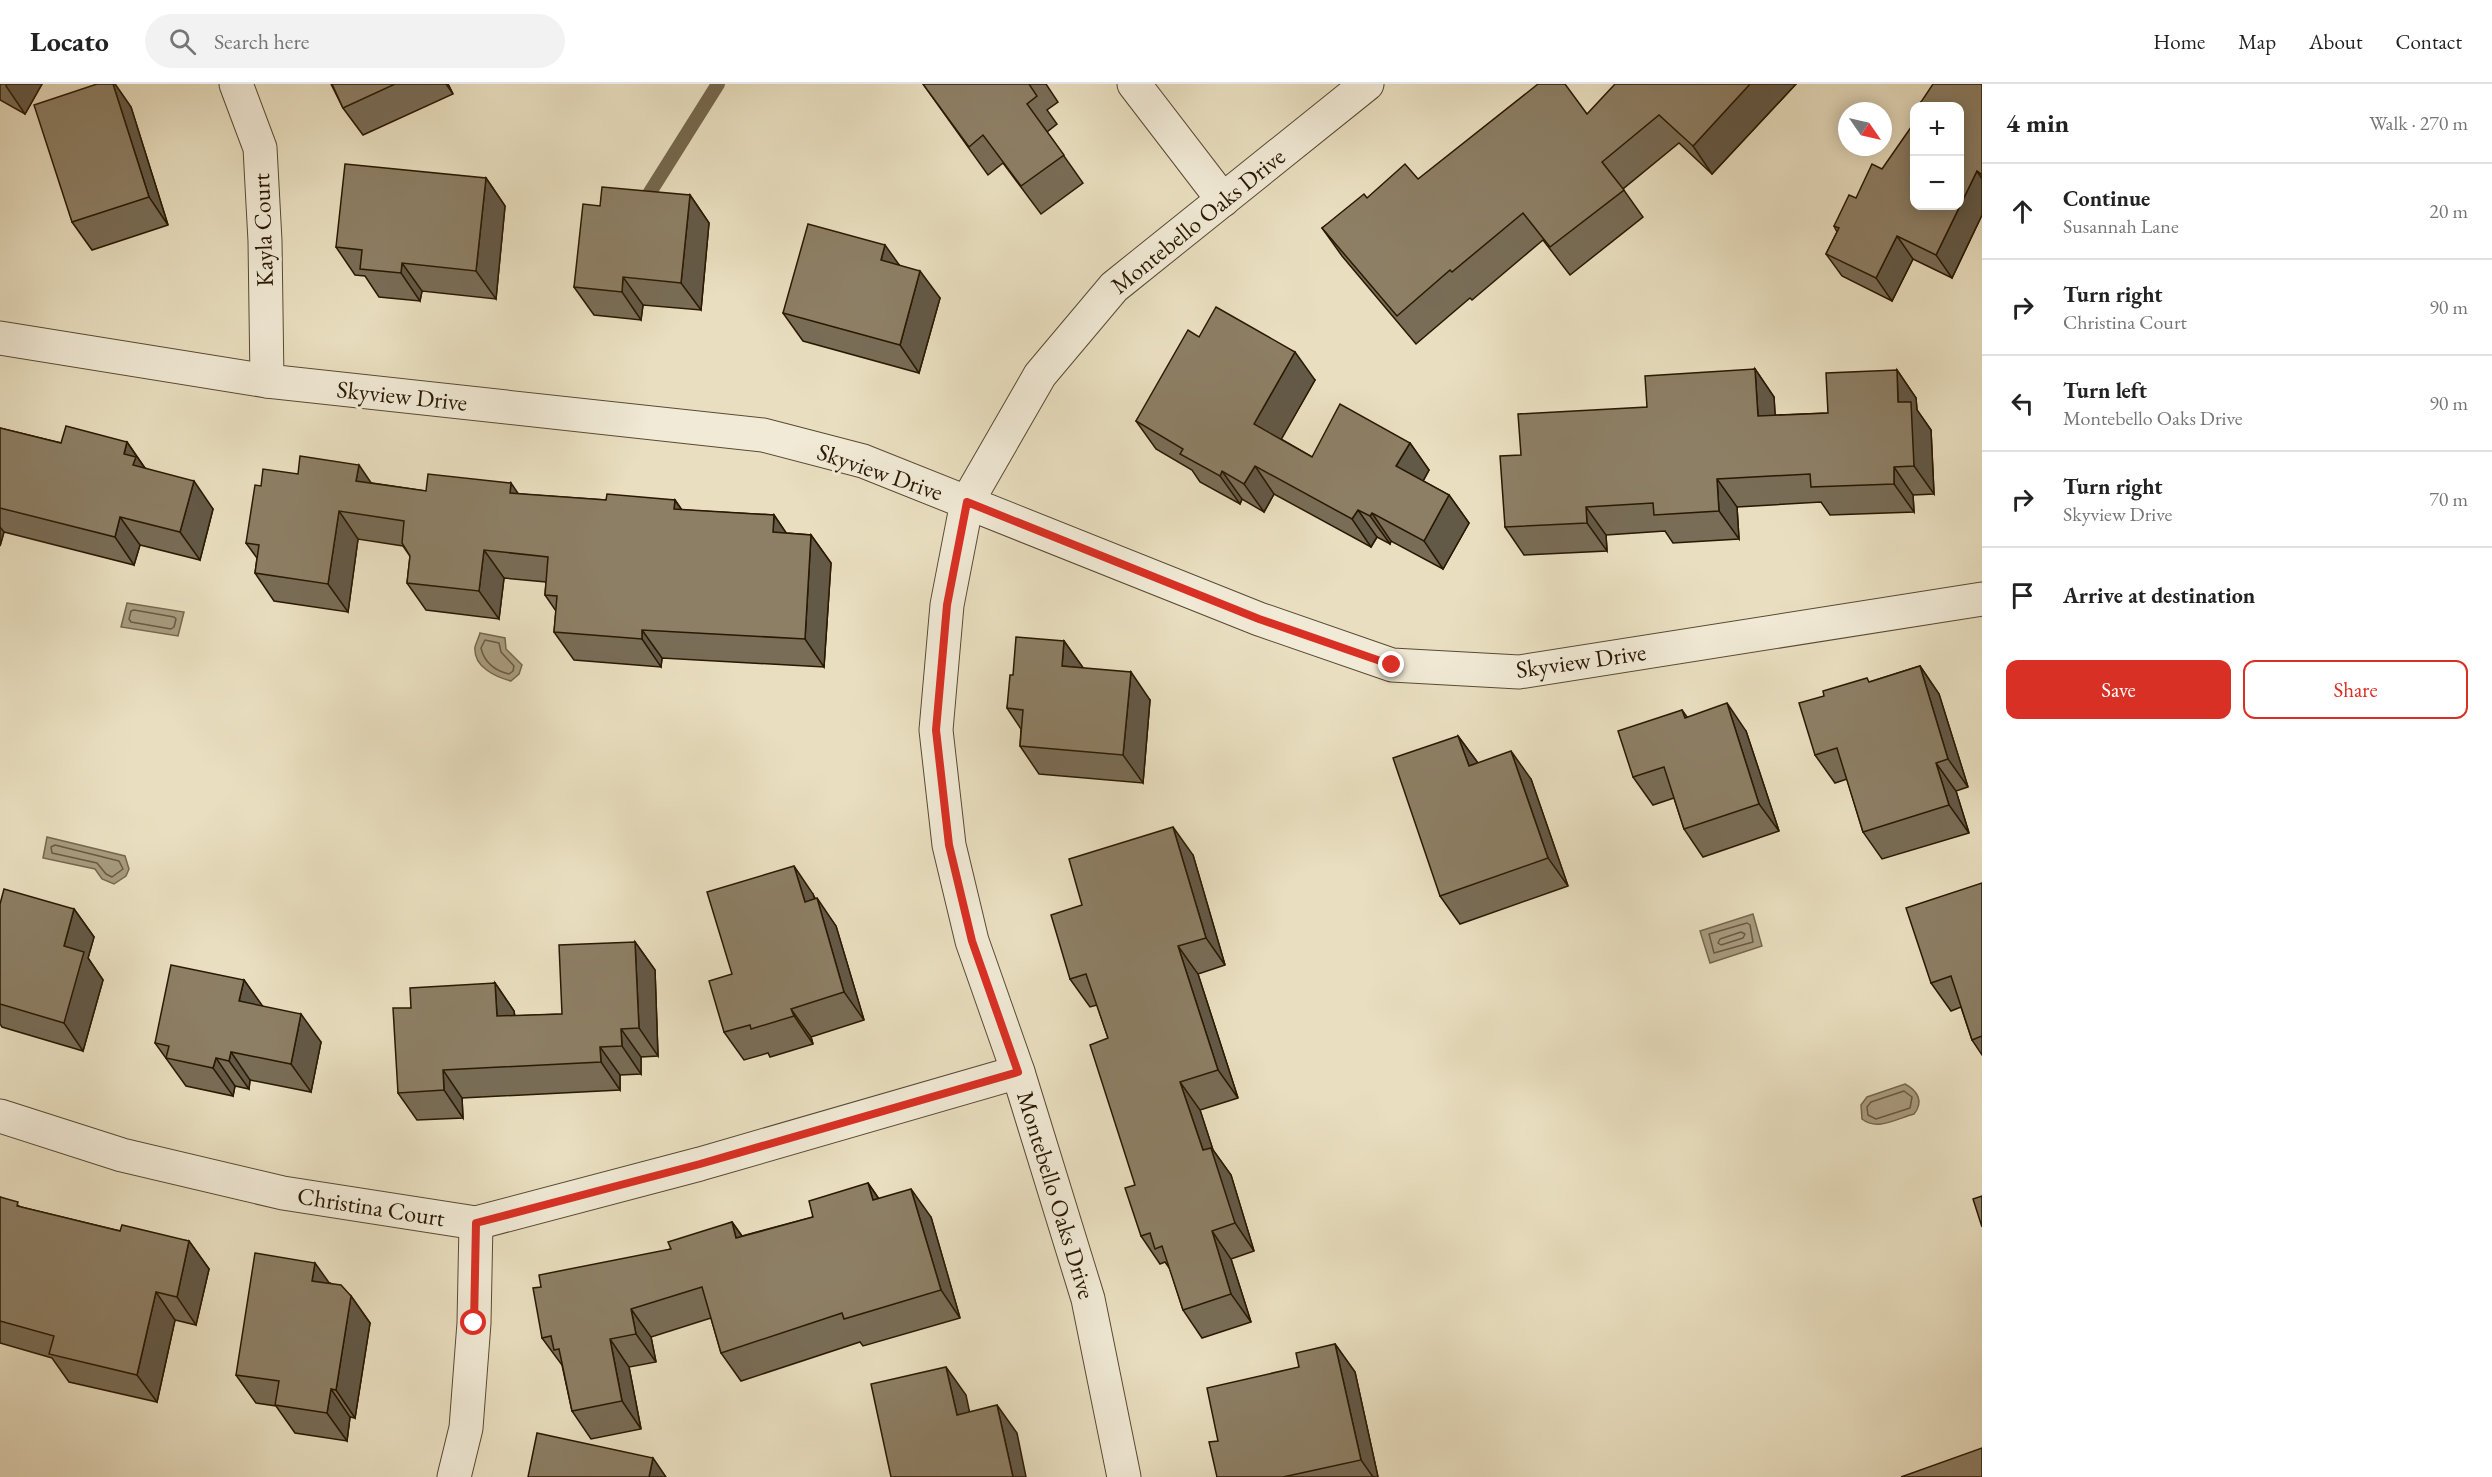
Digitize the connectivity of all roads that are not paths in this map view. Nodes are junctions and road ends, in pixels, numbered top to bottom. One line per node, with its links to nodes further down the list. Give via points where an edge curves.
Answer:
1 (236, 84): 6 (street, Kayla Court, via 260,148)
2 (1134, 84): 4 (street)
3 (1367, 84): 4 (street, Montebello Oaks Drive)
4 (1223, 200): 7 (street, Montebello Oaks Drive, via 1114,287 1040,375)
5 (0, 338): 6 (street, Skyview Drive)
6 (267, 381): 7 (street, Skyview Drive, via 763,435 863,461)
7 (967, 502): 8 (street, Skyview Drive, via 1259,619 1392,665 1519,672); 9 (street, Montebello Oaks Drive, via 947,605 936,730 951,856 972,941)
8 (1982, 598)
9 (1018, 1072): 11 (street, Christina Court, via 700,1164); 13 (street, Montebello Oaks Drive, via 1088,1299)
10 (0, 1116): 11 (street, Christina Court, via 122,1155 283,1193)
11 (476, 1223): 12 (street, via 466,1428)
12 (454, 1477)
13 (1124, 1477)

